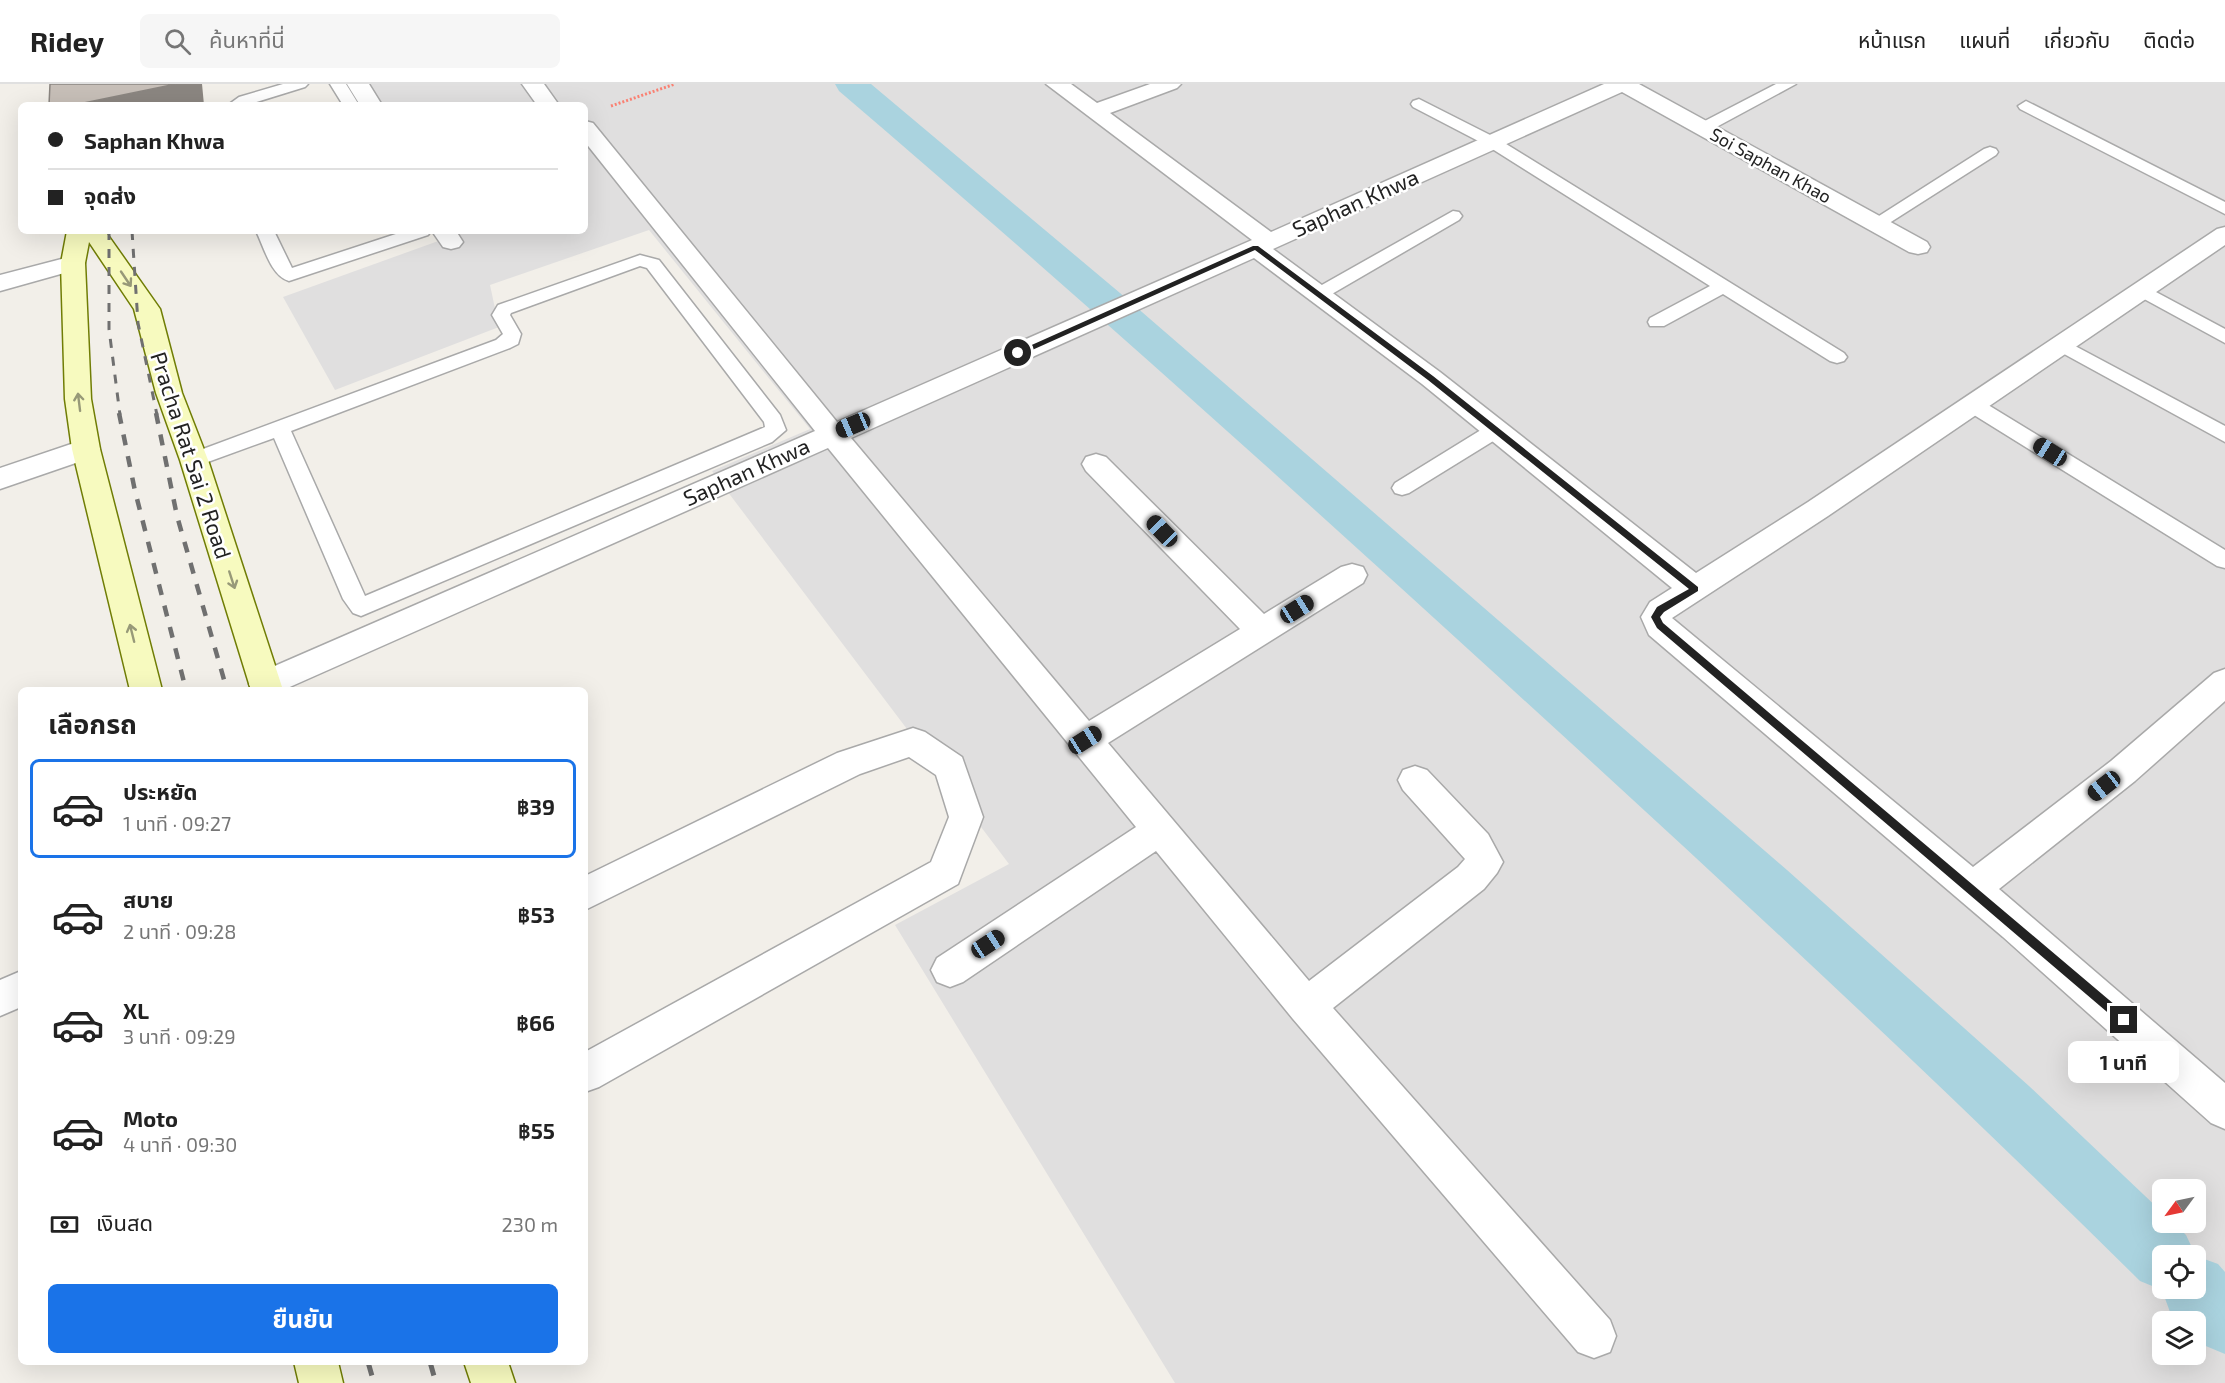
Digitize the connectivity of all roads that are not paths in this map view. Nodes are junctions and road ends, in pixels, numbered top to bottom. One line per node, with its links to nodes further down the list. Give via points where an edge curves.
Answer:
1 (300, 84): 9 (lane)
2 (338, 84): 10 (lane)
3 (358, 84): 11 (street)
4 (532, 84): 12 (street)
5 (1057, 84): 15 (street)
6 (1170, 84): 15 (street)
7 (1622, 84): 17 (street, Soi Saphan Khao); 18 (street, Saphan Khwa)
8 (1788, 84): 17 (lane)
9 (241, 102)
10 (349, 102)
11 (369, 102)
12 (546, 102)
13 (1419, 104): 18 (lane)
14 (2026, 106): 20 (lane)
15 (1094, 112): 28 (street)
16 (596, 118): 42 (street)
17 (1703, 128): 22 (street, Soi Saphan Khao)
18 (1492, 142): 28 (street, Saphan Khwa); 32 (lane)
19 (1990, 152): 22 (lane)
20 (2225, 209)
21 (1453, 216): 34 (lane)
22 (1877, 223): 29 (street, Soi Saphan Khao)
23 (78, 234): 30 (main road)
24 (95, 234): 45 (main road, Pracha Rat Sai 2 Road, one-way to 45, via 147,309 169,393)
25 (266, 234): 26 (lane, via 289,275)
26 (413, 234)
27 (2225, 234): 33 (street)
28 (1262, 244): 34 (street); 42 (street, Saphan Khwa)
29 (1918, 247)
30 (73, 263): 31 (street); 44 (main road, one-way to 30, via 74,347)
31 (0, 283)
32 (1723, 286): 35 (lane); 38 (lane)
33 (2141, 291): 36 (lane); 37 (street)
34 (1319, 294): 41 (street)
35 (1658, 322)
36 (2225, 337)
37 (2062, 345): 39 (street); 43 (lane)
38 (1837, 357)
39 (1973, 405): 49 (lane); 51 (street)
40 (280, 429): 40 (lane, via 503,344 511,340 512,334 501,315 504,309 640,260 653,264 776,425 776,430 765,437 361,607 354,599); 45 (lane)
41 (1496, 430): 48 (lane); 51 (street)
42 (832, 434): 55 (street, Saphan Khwa); 56 (street)
43 (2225, 435)
44 (86, 449): 47 (street); 54 (main road, one-way to 44)
45 (194, 460): 55 (main road, Pracha Rat Sai 2 Road, one-way to 55)
46 (1096, 464): 52 (street)
47 (0, 479)
48 (1402, 488)
49 (2225, 560)
50 (1352, 575): 52 (street)
51 (1695, 589): 59 (street, via 1661,610 1656,617 1660,626)
52 (1261, 631): 56 (street)
53 (2225, 682): 59 (street, via 2123,771)
54 (145, 687)
55 (266, 687)
56 (1085, 740): 58 (street)
57 (1415, 780): 64 (street, via 1476,845 1485,862 1471,878)
58 (1160, 830): 61 (street); 64 (street)
59 (1972, 890): 66 (street)
60 (588, 893): 65 (street, via 849,763 913,742 950,767 966,817 945,873)
61 (950, 970)
62 (18, 990): 63 (street)
63 (0, 998)
64 (1306, 1006): 67 (street)
65 (588, 1071)
66 (2225, 1109)
67 (1594, 1336)
68 (317, 1365): 70 (main road)
69 (487, 1365): 71 (main road)
70 (321, 1383)
71 (493, 1383)

